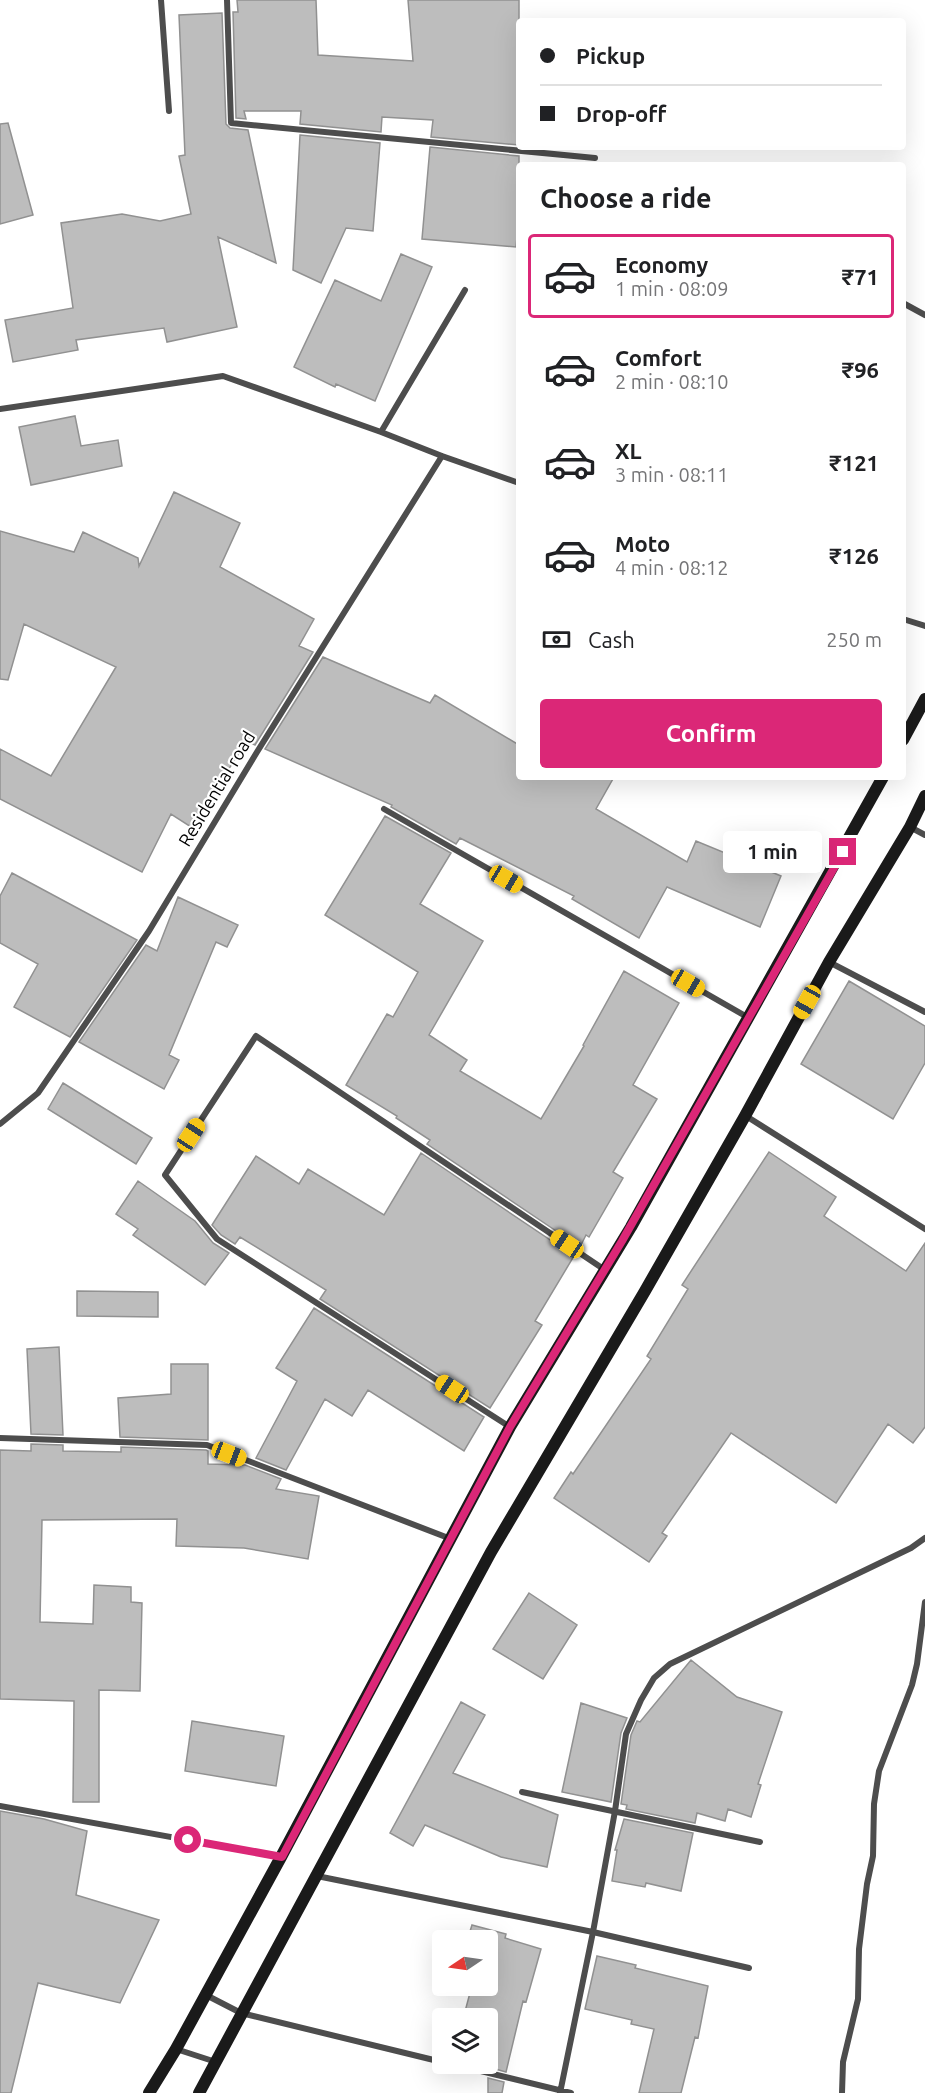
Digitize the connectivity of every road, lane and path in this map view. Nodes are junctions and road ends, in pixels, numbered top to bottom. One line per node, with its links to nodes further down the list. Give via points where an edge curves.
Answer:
1 (161, 0): 3 (street)
2 (227, 0): 4 (street, via 231,123)
3 (169, 111)
4 (595, 158)
5 (465, 290): 9 (street)
6 (906, 305): 7 (street)
7 (925, 315)
8 (0, 409): 9 (street, via 223,376)
9 (381, 432): 10 (street)
10 (442, 456): 11 (street); 25 (street, Residential road, via 149,931 38,1093)
11 (516, 482)
12 (906, 620): 13 (street)
13 (925, 626)
14 (925, 699): 15 (street)
15 (906, 734)
16 (881, 780): 23 (street)
17 (925, 796): 19 (street)
18 (384, 809): 23 (street)
19 (910, 826): 20 (street); 21 (street)
20 (925, 835)
21 (829, 962): 22 (street); 24 (street)
22 (925, 1012)
23 (749, 1018): 27 (street)
24 (745, 1116): 26 (street); 38 (street, via 491,1552)
25 (0, 1124)
26 (925, 1229)
27 (606, 1270): 28 (street); 28 (street, via 256,1036 165,1175 217,1239)
28 (510, 1427): 31 (street)
29 (0, 1438): 31 (street, via 207,1445)
30 (925, 1538): 35 (street, via 670,1664 654,1678 626,1734)
31 (452, 1539): 37 (street)
32 (925, 1602): 51 (street, via 912,1685 879,1771 875,1793 873,1856 859,1948 858,1999 843,2062)
33 (522, 1792): 35 (street)
34 (0, 1806): 37 (street)
35 (615, 1811): 36 (street); 39 (street)
36 (760, 1842)
37 (282, 1857): 41 (street)
38 (317, 1876): 39 (street); 42 (street)
39 (593, 1932): 40 (street); 47 (street)
40 (749, 1968)
41 (206, 1995): 42 (street); 43 (street)
42 (241, 2013): 44 (street); 45 (street)
43 (176, 2049): 45 (street); 48 (street)
44 (432, 2060)
45 (216, 2062): 49 (street)
46 (491, 2074): 47 (street)
47 (560, 2092): 50 (street)
48 (149, 2093)
49 (199, 2093)
50 (571, 2093)
51 (842, 2093)

